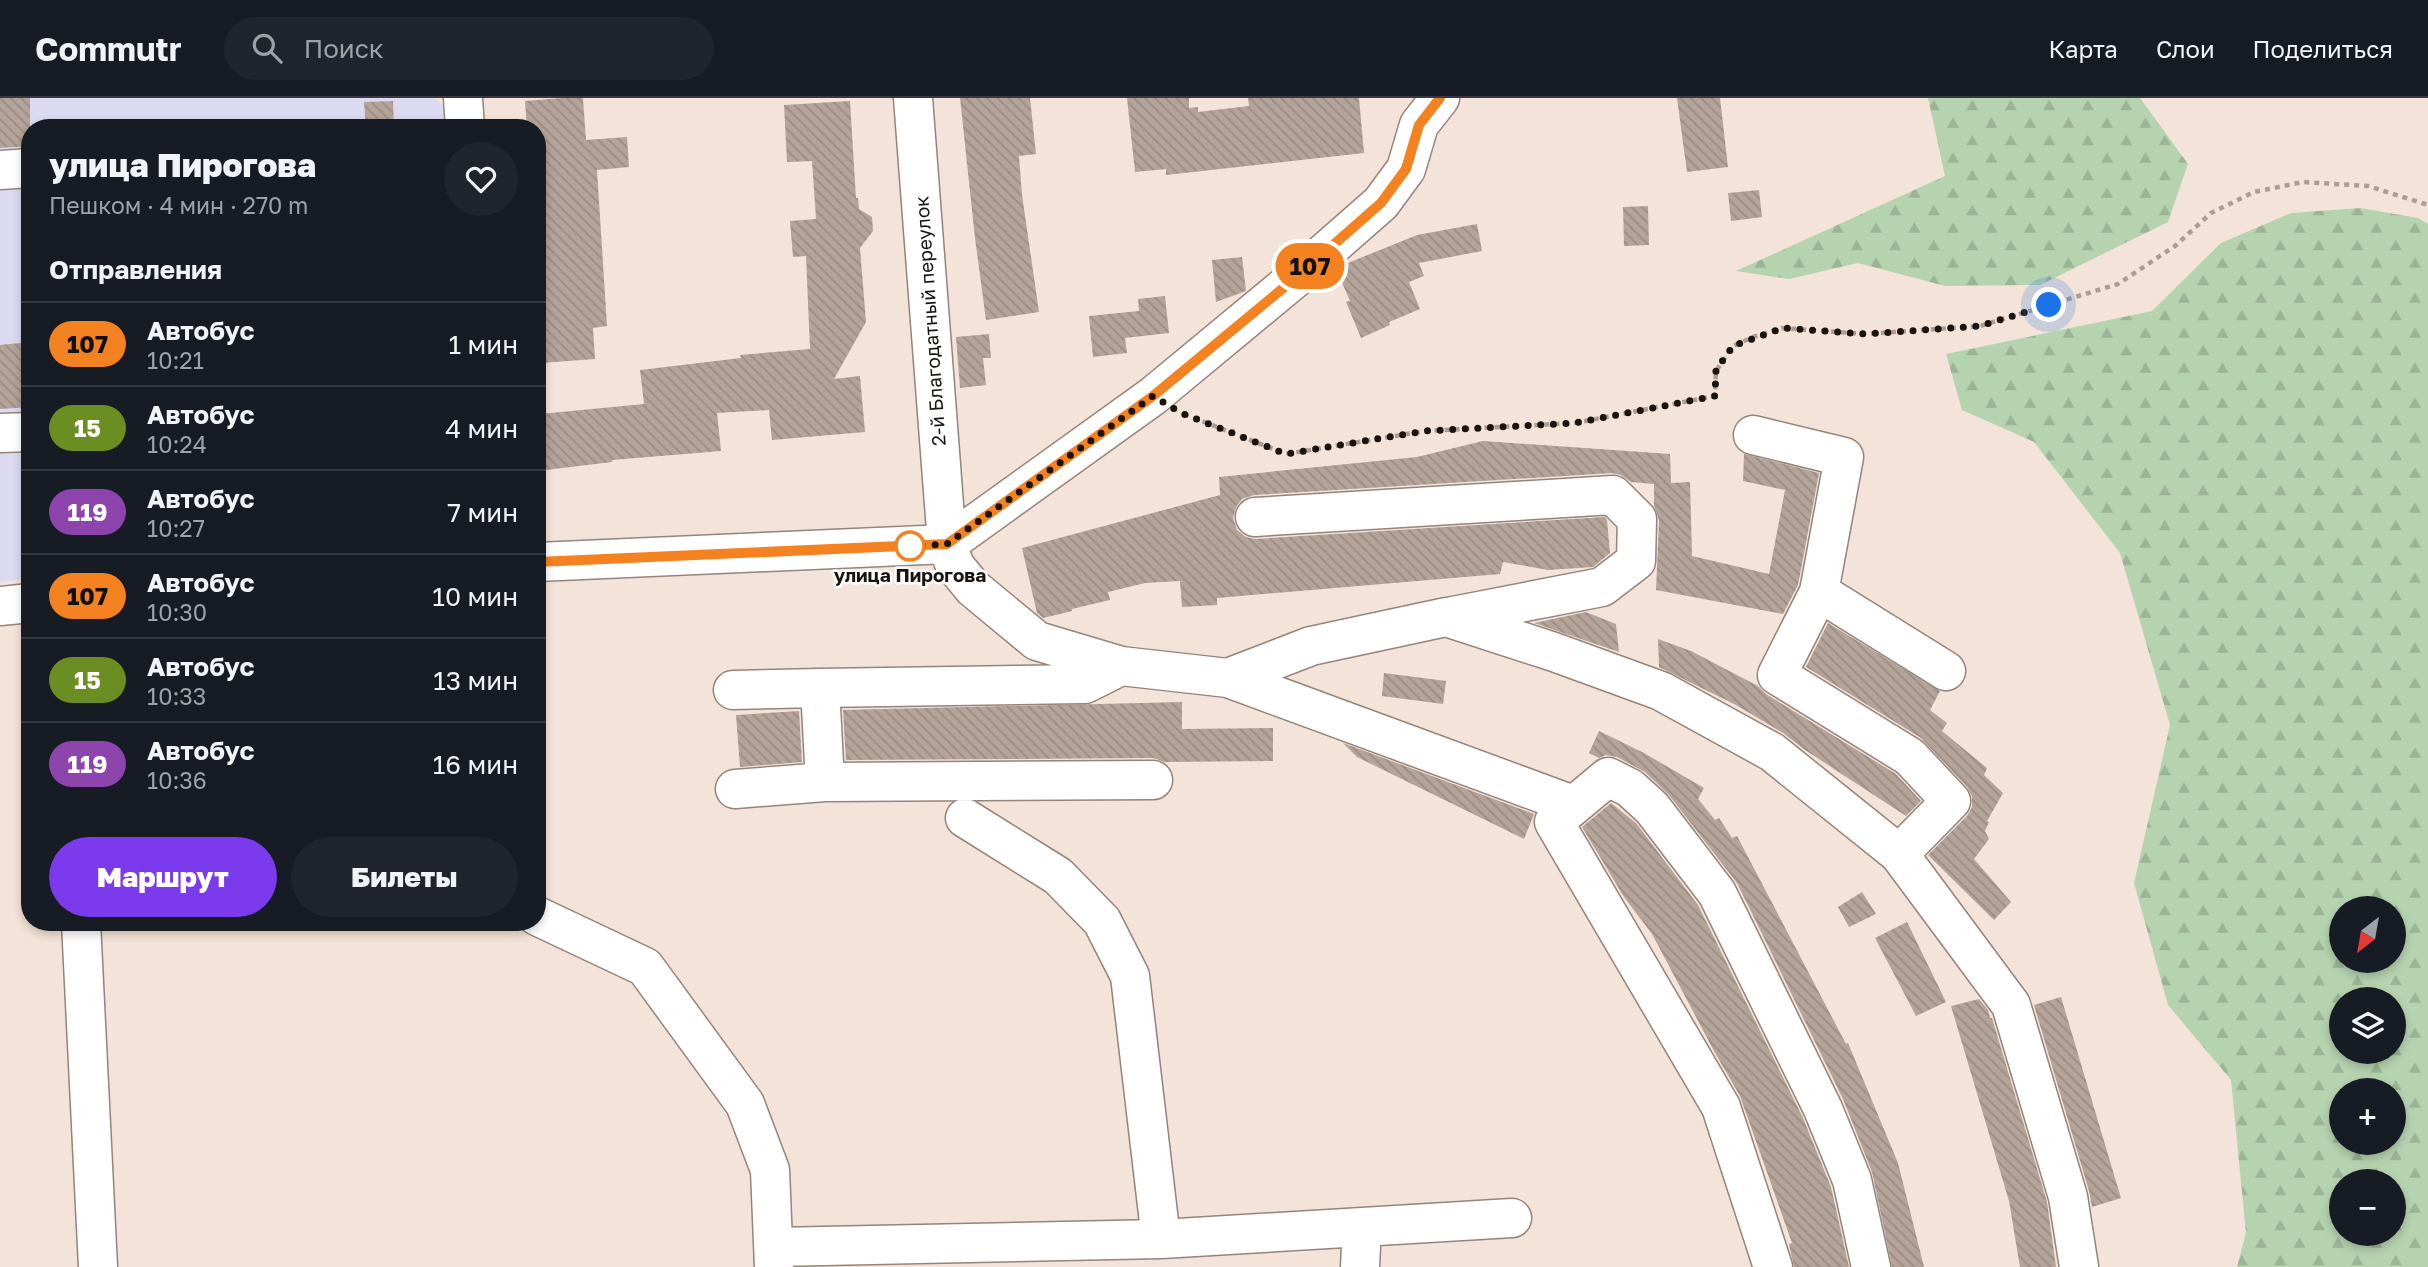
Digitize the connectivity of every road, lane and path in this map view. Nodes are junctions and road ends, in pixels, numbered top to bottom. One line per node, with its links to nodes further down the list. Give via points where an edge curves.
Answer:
1 (463, 98): 4 (street)
2 (913, 98): 13 (street, 2-й Благодатный переулок)
3 (1424, 107): 8 (street, via 1406,169 1381,203)
4 (464, 119)
5 (21, 169): 6 (street)
6 (0, 170)
7 (2428, 205): 8 (path, via 2368,186 2303,182 2254,192 2211,213 2175,246 2118,284 1980,326 1865,334 1783,328 1733,346 1716,370 1715,396 1575,423 1425,431 1286,454 1181,413)
8 (1153, 396): 13 (street)
9 (21, 432): 10 (street)
10 (0, 433)
11 (1753, 435): 15 (street, via 1844,457)
12 (1255, 517): 18 (street, via 1613,495 1637,519 1636,561 1602,587)
13 (947, 544): 14 (street); 19 (street, via 955,566 973,588 1037,641)
14 (546, 562)
15 (1819, 592): 20 (street); 29 (street, via 1777,675 1910,757 1951,801)
16 (21, 604): 17 (street)
17 (0, 606)
18 (1446, 617): 21 (street, via 1311,646); 29 (street, via 1661,691 1772,752)
19 (1121, 666): 21 (street); 22 (street, via 1086,684)
20 (1946, 671)
21 (1228, 678): 27 (street)
22 (820, 688): 23 (street); 25 (street)
23 (733, 690)
24 (1153, 780): 25 (street)
25 (825, 782): 26 (street)
26 (735, 789)
27 (1573, 805): 38 (street, via 1553,822 1720,1107); 39 (street, via 1608,777 1630,788 1717,893 1828,1121 1852,1180)
28 (965, 818): 34 (street, via 1058,876 1102,921 1130,976)
29 (1899, 853): 40 (street, via 2011,1005 2068,1197)
30 (546, 920): 35 (street, via 645,967 745,1104 770,1170)
31 (81, 931): 36 (street)
32 (1512, 1218): 33 (street)
33 (1362, 1227): 34 (street); 37 (street)
34 (1161, 1239): 35 (street)
35 (774, 1257)
36 (98, 1267)
37 (1360, 1267)
38 (1773, 1267)
39 (1871, 1267)
40 (2080, 1267)

